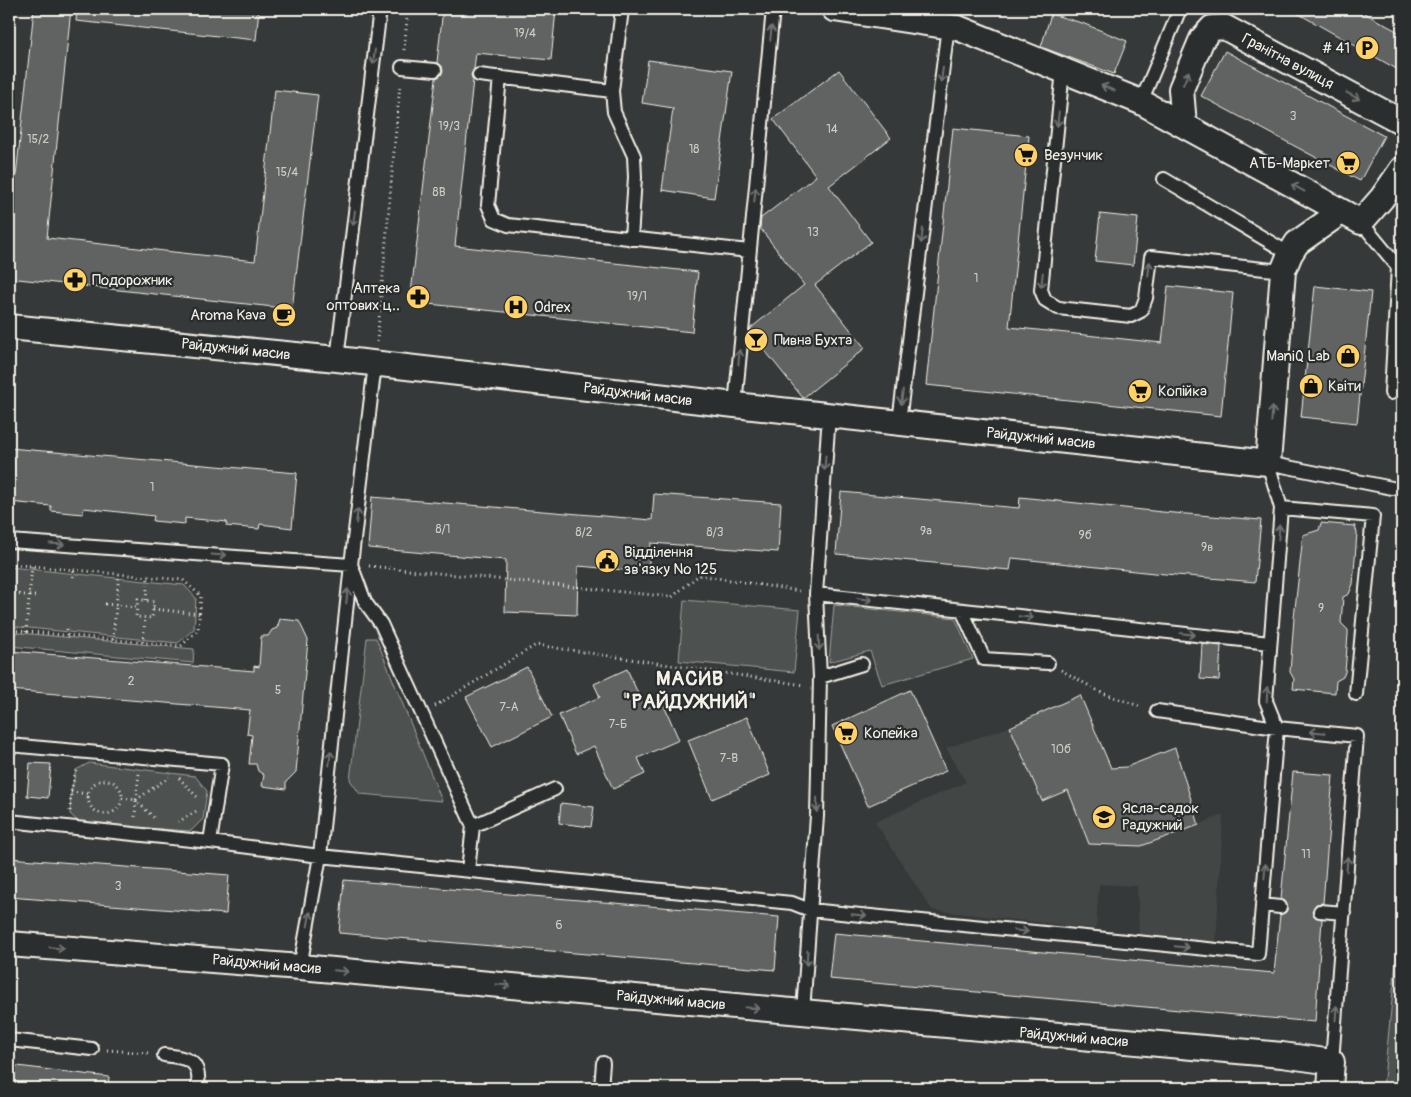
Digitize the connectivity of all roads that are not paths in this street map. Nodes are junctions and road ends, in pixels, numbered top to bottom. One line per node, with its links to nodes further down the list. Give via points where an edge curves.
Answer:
1 (380, 9): 23 (lane, one-way to 23)
2 (622, 9): 12 (lane)
3 (773, 9): 20 (lane, one-way to 3)
4 (834, 9): 6 (street)
5 (1180, 9): 13 (lane)
6 (948, 26): 9 (street); 28 (lane, one-way to 28)
7 (402, 67): 8 (lane)
8 (435, 70)
9 (1063, 70): 13 (street, one-way to 9); 21 (lane, one-way to 21, via 1041,290 1045,300 1058,308 1131,316 1141,311 1146,298 1151,257)
10 (479, 76): 11 (lane)
11 (500, 77): 12 (lane); 19 (lane, via 488,206 494,219 508,225)
12 (612, 91): 19 (lane, via 614,112 634,156)
13 (1141, 102): 15 (street)
14 (1402, 122): 15 (street, Гранітна вулиця, one-way to 14, via 1180,89 1202,39 1212,28 1224,27)
15 (1184, 125): 18 (street, one-way to 15)
16 (1402, 169): 18 (street, via 1382,198)
17 (1164, 179): 21 (lane)
18 (1351, 217): 21 (street, via 1297,243); 25 (lane, via 1398,267)
19 (631, 239): 20 (lane)
20 (749, 251): 26 (lane, one-way to 20)
21 (1286, 262): 29 (street, one-way to 21)
22 (9, 327): 23 (street, Райдужний масив)
23 (337, 359): 24 (street, Райдужний масив)
24 (375, 364): 26 (street, Райдужний масив); 33 (lane, one-way to 24)
25 (1390, 393)
26 (735, 405): 27 (street, Райдужний масив)
27 (829, 415): 28 (street, Райдужний масив); 34 (lane, one-way to 34)
28 (899, 422): 29 (street, Райдужний масив)
29 (1268, 463): 30 (lane); 31 (lane)
30 (1392, 488)
31 (1281, 508): 36 (lane, one-way to 31); 40 (lane, via 1373,516)
32 (9, 541): 33 (lane, one-way to 33)
33 (351, 565): 46 (lane, via 365,602 381,624); 48 (lane, one-way to 33)
34 (816, 594): 35 (lane, one-way to 35); 39 (lane, one-way to 39)
35 (962, 610): 36 (lane, one-way to 36); 37 (lane, via 984,659)
36 (1270, 643): 42 (lane, one-way to 36, via 1266,701)
37 (1048, 663)
38 (862, 664): 39 (lane)
39 (820, 682): 52 (lane, one-way to 52, via 817,816)
40 (1356, 694)
41 (1157, 712): 42 (lane)
42 (1278, 728): 50 (lane, one-way to 42); 54 (lane, one-way to 42, via 1357,736)
43 (9, 745): 47 (lane, via 222,764)
44 (555, 789): 46 (lane)
45 (9, 821): 47 (lane)
46 (473, 826): 49 (lane)
47 (210, 842): 48 (lane)
48 (320, 856): 49 (lane); 56 (lane, one-way to 48)
49 (468, 870): 52 (lane, via 792,903)
50 (1262, 905): 51 (lane); 52 (lane, one-way to 50, via 1258,954)
51 (1280, 907)
52 (810, 910): 57 (lane, one-way to 57)
53 (1320, 910): 54 (lane)
54 (1344, 913): 61 (lane, one-way to 54)
55 (9, 944): 56 (street, Райдужний масив, one-way to 56)
56 (300, 967): 57 (street, Райдужний масив, one-way to 57)
57 (803, 1012): 61 (street, Райдужний масив)
58 (9, 1040): 59 (lane)
59 (92, 1048)
60 (164, 1055): 63 (lane, via 182,1058 197,1067 200,1074)
61 (1332, 1062): 65 (street)
62 (603, 1063): 64 (lane)
63 (198, 1088)
64 (600, 1088)
65 (1330, 1088)

